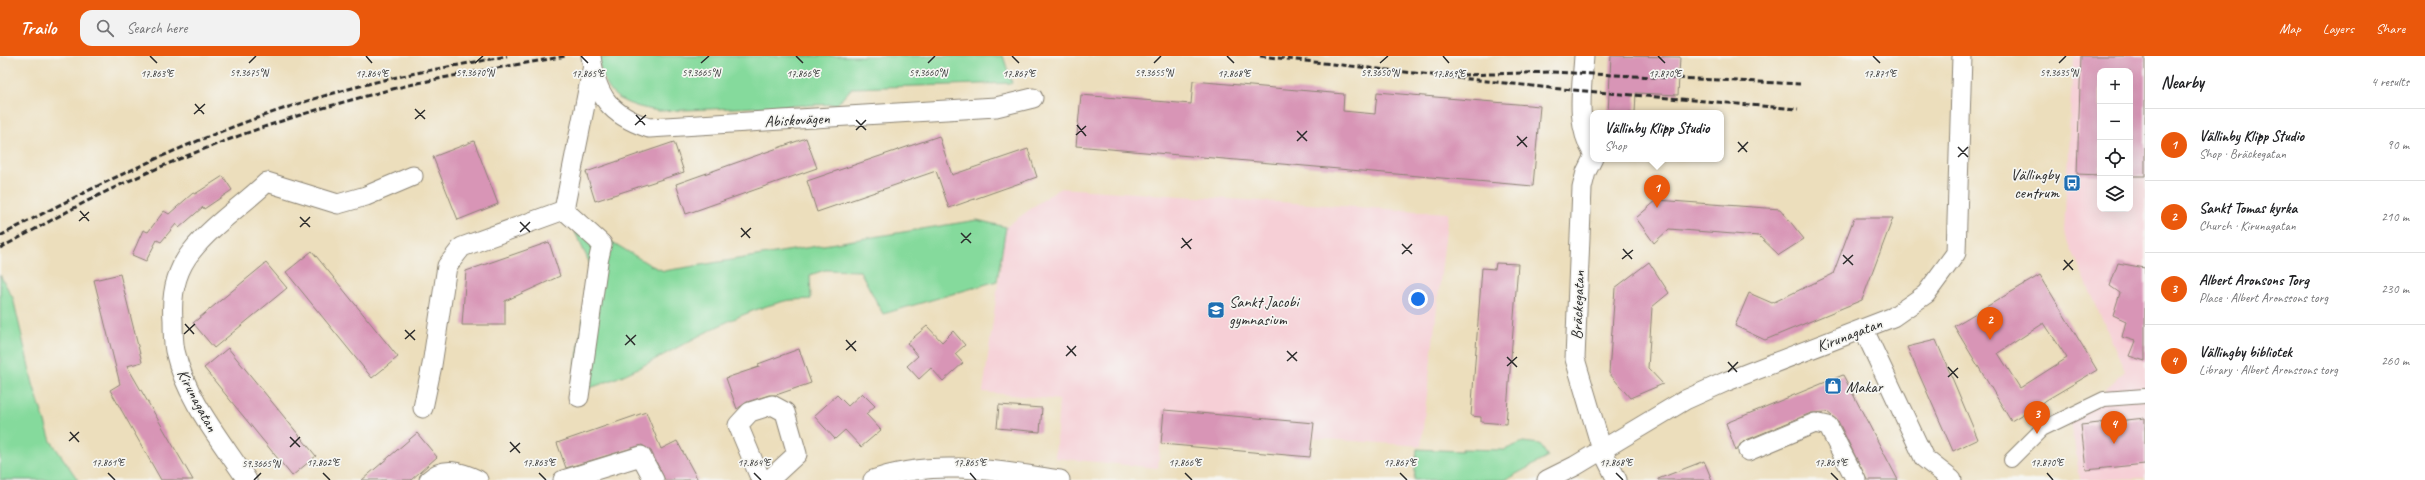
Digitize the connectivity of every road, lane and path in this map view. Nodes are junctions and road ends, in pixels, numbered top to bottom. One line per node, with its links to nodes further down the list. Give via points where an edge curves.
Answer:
1 (1584, 56): 5 (street, via 1582,131)
2 (1962, 56): 9 (street, Kirunagatan, via 1956,253 1926,294 1893,317)
3 (592, 62): 4 (street, Abiskovägen, via 600,92 615,112 633,123 649,128 996,107); 8 (street, Abiskovägen)
4 (1033, 98)
5 (1590, 147)
6 (1591, 162): 13 (street, Bräckegatan, via 1582,188 1574,358)
7 (413, 176): 16 (street, Kirunagatan, via 366,196 338,204 267,182 212,230 191,253 174,283 174,349 182,376 200,410)
8 (564, 210): 11 (street, via 602,244); 12 (street, via 462,247 447,266)
9 (1864, 330): 13 (street, Kirunagatan, via 1725,382 1685,400); 28 (street, via 1924,458)
10 (2145, 396): 15 (street, via 2104,399 2042,429)
11 (579, 397)
12 (423, 408)
13 (1602, 450): 25 (street, Kirunagatan); 26 (street, Bräckegatan)
14 (1748, 451): 27 (street, via 1815,423 1828,426)
15 (2011, 460)
16 (247, 480)
17 (429, 480): 18 (street, via 446,471 460,472)
18 (478, 480)
19 (563, 480): 20 (street, via 641,456)
20 (654, 480)
21 (761, 480): 22 (street, via 738,425 750,412 772,405 784,412 796,454)
22 (769, 480)
23 (873, 480): 24 (street, via 894,472 929,468 975,470)
24 (1060, 480)
25 (1548, 480)
26 (1617, 480)
27 (1856, 480)
28 (1952, 480)

